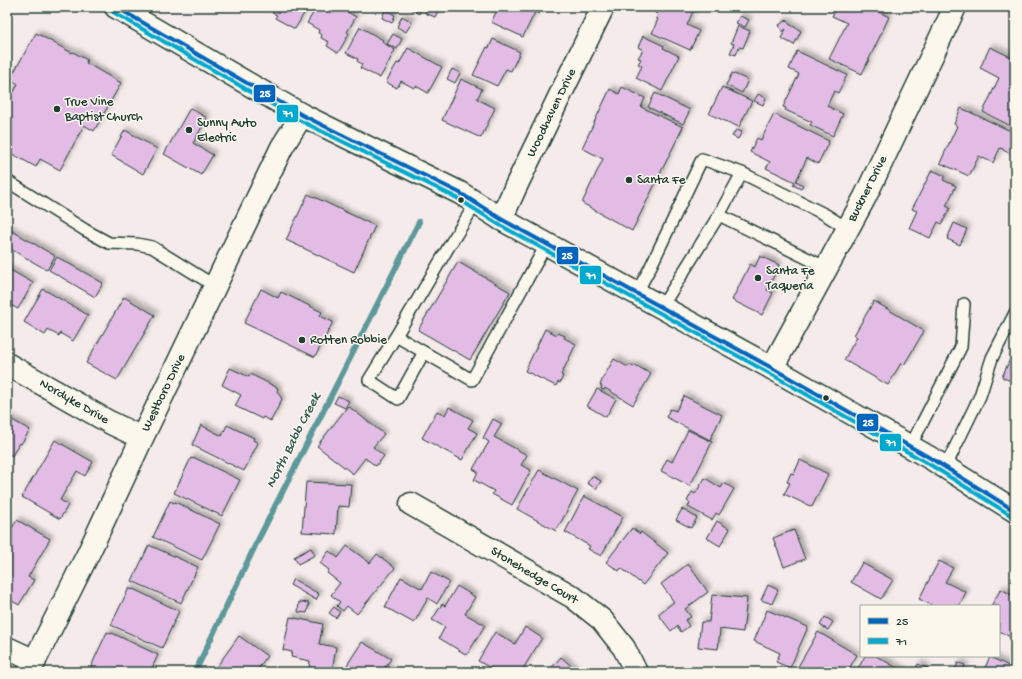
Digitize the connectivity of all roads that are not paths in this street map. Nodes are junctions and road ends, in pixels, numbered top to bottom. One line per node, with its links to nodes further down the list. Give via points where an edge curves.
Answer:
1 (116, 7): 4 (street)
2 (603, 7): 9 (street, Woodhaven Drive)
3 (955, 7): 10 (street, Buckner Drive)
4 (302, 115): 7 (street, via 460,193); 13 (street, Westboro Drive, via 282,147)
5 (742, 173): 8 (lane); 10 (lane); 14 (lane, via 702,158)
6 (7, 181): 13 (lane, via 109,243 152,247)
7 (476, 204): 9 (street); 18 (lane)
8 (719, 215): 12 (lane); 16 (lane)
9 (501, 220): 11 (street)
10 (848, 229): 12 (street, Buckner Drive)
11 (546, 245): 14 (street); 19 (lane, via 472,380)
12 (827, 268): 21 (street, Buckner Drive)
13 (215, 286): 22 (street, Westboro Drive)
14 (636, 294): 16 (street)
15 (964, 304): 23 (lane, via 961,347)
16 (661, 308): 21 (street)
17 (1015, 313): 24 (lane, via 992,358 980,396)
18 (396, 336): 19 (lane); 19 (lane, via 369,380 398,399)
19 (424, 352)
20 (7, 364): 22 (street, Nordyke Drive)
21 (772, 368): 23 (street)
22 (142, 438): 28 (street, Westboro Drive)
23 (910, 447): 24 (street)
24 (945, 468): 26 (street)
25 (411, 504): 29 (street, Stonehedge Court, via 574,597 602,620 624,648)
26 (1015, 511)
27 (7, 648): 28 (street)
28 (32, 667)
29 (636, 672)

